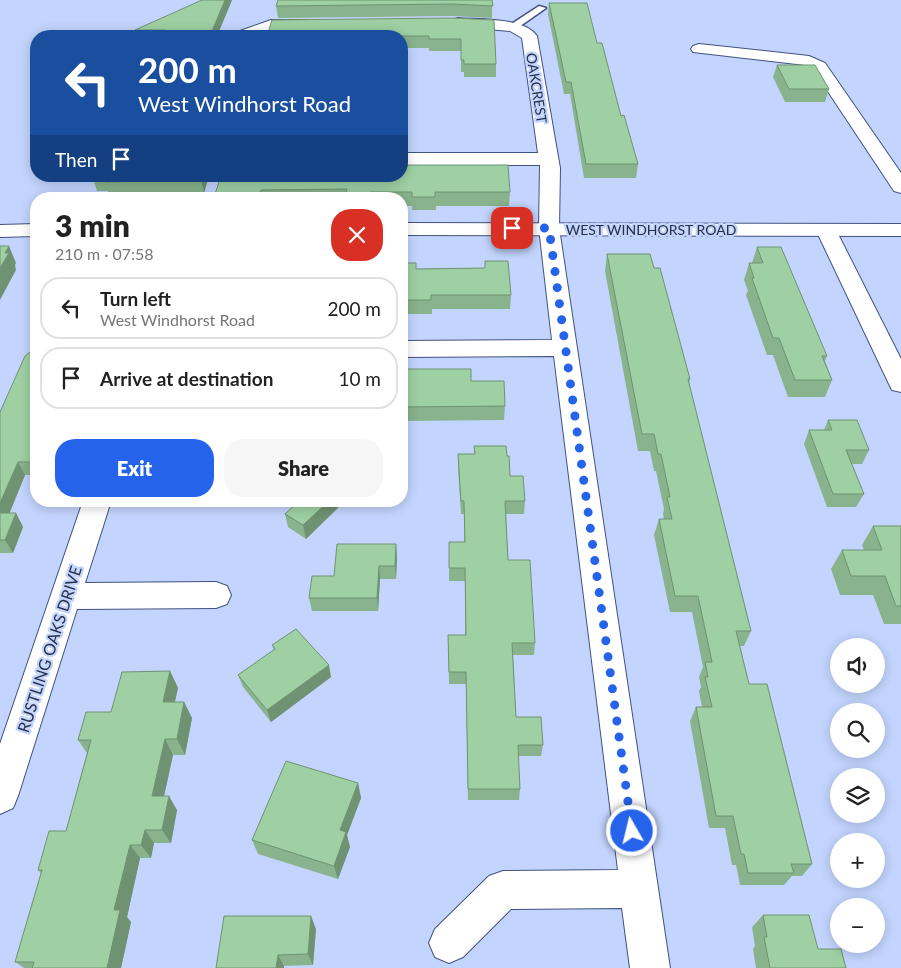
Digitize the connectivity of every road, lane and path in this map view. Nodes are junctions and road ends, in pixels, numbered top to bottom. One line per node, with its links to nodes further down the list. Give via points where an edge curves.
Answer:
1 (542, 8): 4 (lane)
2 (442, 23): 4 (street)
3 (319, 25): 5 (street, via 271,25)
4 (514, 27): 8 (street, OAKCREST, via 528,36)
5 (257, 30)
6 (698, 49): 9 (street, via 809,61 819,66)
7 (408, 159): 8 (street)
8 (549, 159): 10 (street, OAKCREST)
9 (901, 187)
10 (549, 228): 11 (street, WEST WINDHORST ROAD); 13 (street, WEST WINDHORST ROAD); 16 (street, OAKCREST)
11 (408, 229)
12 (30, 230): 15 (street)
13 (826, 230): 14 (street, WEST WINDHORST ROAD); 18 (street)
14 (901, 230)
15 (0, 231)
16 (566, 348): 17 (street); 23 (street, OAKCREST)
17 (408, 349)
18 (901, 384)
19 (95, 507): 21 (street, RUSTLING OAKS DRIVE)
20 (216, 595): 21 (street)
21 (67, 596): 22 (street, RUSTLING OAKS DRIVE)
22 (0, 796)
23 (640, 889): 24 (street, via 503,890); 25 (street, OAKCREST)
24 (449, 943)
25 (650, 968)

